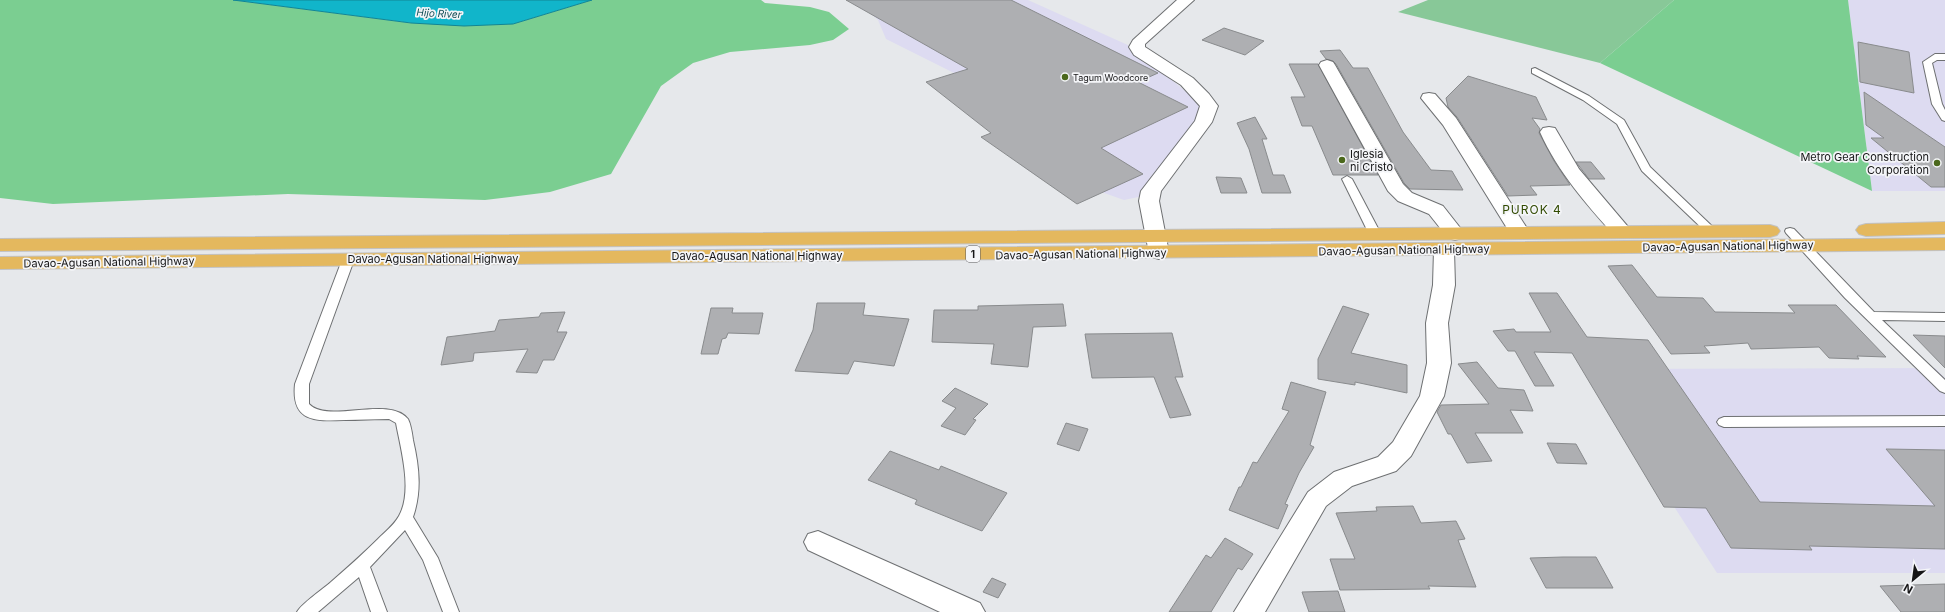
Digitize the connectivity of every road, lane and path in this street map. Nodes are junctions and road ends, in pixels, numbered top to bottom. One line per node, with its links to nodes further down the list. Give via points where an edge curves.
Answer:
1 (1187, 0): 18 (street, via 1176,7 1138,43 1137,47 1140,52 1187,82 1209,106 1203,122 1151,191 1149,201)
2 (1945, 57): 6 (lane, via 1935,57 1927,62 1937,104)
3 (1327, 65): 15 (street, via 1397,190 1405,197 1436,210)
4 (1535, 71): 10 (lane, via 1586,98 1621,122 1646,169)
5 (1429, 98): 12 (street, via 1450,122)
6 (1945, 118)
7 (1549, 132): 11 (street, via 1568,169)
8 (1347, 179): 13 (lane)
9 (1945, 228): 14 (highway, Davao-Agusan National Highway / 1)
10 (1711, 231): 11 (highway, Davao-Agusan National Highway / 1); 14 (highway, Davao-Agusan National Highway / 1)
11 (1622, 232): 12 (highway, Davao-Agusan National Highway / 1)
12 (1520, 233): 15 (highway, Davao-Agusan National Highway / 1)
13 (1375, 234): 15 (highway, Davao-Agusan National Highway / 1); 18 (highway, Davao-Agusan National Highway / 1)
14 (1797, 238): 15 (highway, Davao-Agusan National Highway / 1); 16 (highway, Davao-Agusan National Highway / 1); 21 (lane)
15 (1450, 242): 18 (highway, Davao-Agusan National Highway / 1); 33 (street, via 1437,323 1439,363 1432,396 1402,449 1387,464 1343,480 1317,499)
16 (1945, 244)
17 (0, 245): 18 (highway, Davao-Agusan National Highway / 1)
18 (1157, 245): 19 (highway, Davao-Agusan National Highway / 1)
19 (348, 260): 20 (highway, Davao-Agusan National Highway / 1); 26 (lane, via 302,384 300,397 303,407 309,413 318,416 389,414 399,417 403,422 411,470 411,497)
20 (0, 263)
21 (1870, 316): 22 (lane); 23 (lane)
22 (1945, 317)
23 (1945, 388)
24 (1945, 421): 25 (lane)
25 (1724, 422)
26 (406, 518): 28 (lane); 31 (lane, via 430,558)
27 (818, 542): 32 (street)
28 (362, 565): 29 (lane); 30 (lane)
29 (305, 612)
30 (379, 612)
31 (451, 612)
32 (970, 612)
33 (1249, 612)

